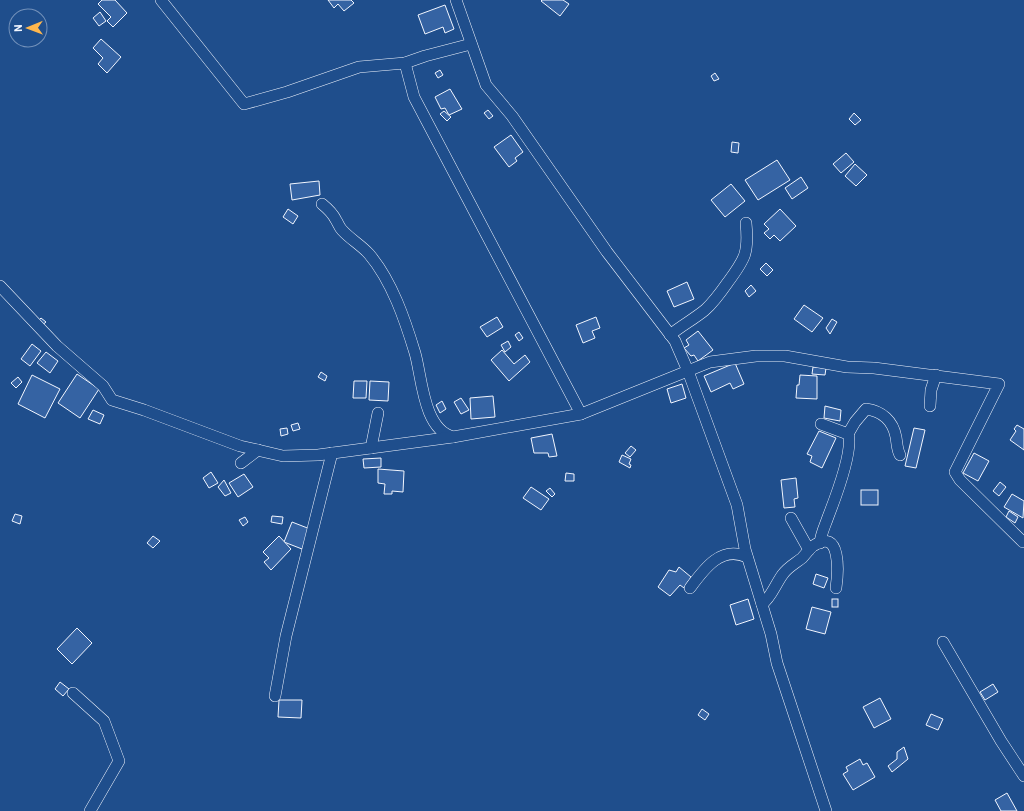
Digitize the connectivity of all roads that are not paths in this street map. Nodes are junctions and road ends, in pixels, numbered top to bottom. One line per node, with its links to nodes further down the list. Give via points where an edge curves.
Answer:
1 (161, 0): 4 (street, via 244,104 359,67)
2 (456, 0): 3 (street)
3 (471, 44): 4 (street); 8 (street, via 486,85 512,116 607,252)
4 (405, 63): 13 (street, via 414,97)
5 (322, 204): 16 (street, via 382,271 412,342 427,406 439,427 448,436)
6 (746, 223): 8 (street, via 748,235 745,258 739,269 705,310)
7 (0, 286): 18 (street, via 57,346 103,386 112,400 240,446)
8 (670, 335): 9 (street)
9 (688, 371): 10 (street, via 710,362 778,355 847,367); 13 (street); 26 (street, via 738,505)
10 (936, 375): 11 (street, via 931,390); 23 (street, via 999,384 954,472)
11 (930, 406)
12 (378, 413): 17 (street)
13 (581, 414): 16 (street)
14 (821, 424): 15 (street)
15 (848, 434): 20 (street, via 866,409 878,411 890,421 896,434); 24 (street, via 850,447 820,536)
16 (453, 437): 17 (street)
17 (371, 448): 19 (street)
18 (258, 450): 19 (street, via 283,456); 21 (street)
19 (332, 453): 32 (street, via 286,636 281,670 274,690)
20 (900, 455)
21 (241, 463)
22 (790, 518): 25 (street)
23 (1023, 542)
24 (820, 543): 25 (street); 28 (street, via 832,545 836,552)
25 (810, 550): 29 (street, via 784,573)
26 (747, 557): 27 (street, via 740,554 718,557); 29 (street)
27 (690, 588)
28 (836, 588)
29 (762, 604): 35 (street, via 777,663)
30 (943, 642): 33 (street)
31 (73, 693): 34 (street, via 104,721 118,761)
32 (275, 696)
33 (1024, 776)
34 (90, 811)
35 (826, 811)

